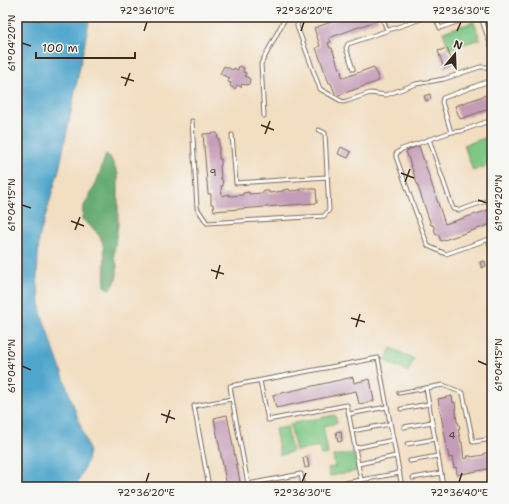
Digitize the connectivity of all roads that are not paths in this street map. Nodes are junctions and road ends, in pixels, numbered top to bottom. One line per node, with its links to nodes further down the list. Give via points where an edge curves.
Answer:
1 (288, 17): 13 (lane, via 261,64)
2 (299, 17): 10 (lane, via 297,26 320,88 343,102 370,94 386,95 416,84 444,80 480,67)
3 (382, 17): 8 (lane)
4 (427, 17): 8 (lane)
5 (435, 17): 6 (lane, via 440,28)
6 (471, 17)
7 (492, 17): 9 (lane, via 482,20)
8 (387, 30): 11 (lane, via 348,44 346,48)
9 (492, 49)
10 (492, 67)
11 (353, 69)
12 (492, 80): 17 (lane, via 443,98)
13 (264, 116)
14 (492, 120): 17 (lane)
15 (192, 121): 20 (lane, via 197,208 207,223 324,216 329,210)
16 (319, 130): 20 (lane, via 324,133)
17 (451, 132): 19 (lane)
18 (232, 136): 20 (lane, via 236,183)
19 (429, 140): 21 (lane, via 453,209 460,210); 22 (lane, via 402,149 396,154 427,245 446,254)
20 (327, 177)
21 (492, 200)
22 (490, 239): 23 (lane)
23 (492, 251)
24 (260, 380): 27 (lane, via 230,386); 29 (lane, via 378,358); 31 (lane, via 268,420 347,405)
25 (426, 388): 26 (lane); 28 (lane); 37 (lane, via 443,385 463,393 473,442)
26 (399, 393)
27 (232, 399): 49 (lane, via 194,406); 50 (lane, via 248,484 301,474)
28 (429, 404): 30 (lane); 32 (lane)
29 (387, 407): 31 (lane); 33 (lane)
30 (401, 409)
31 (348, 414): 35 (lane)
32 (432, 422): 34 (lane); 36 (lane)
33 (390, 424): 35 (lane); 38 (lane)
34 (404, 427)
35 (352, 431): 40 (lane)
36 (435, 439): 39 (lane); 42 (lane)
37 (492, 439)
38 (393, 440): 40 (lane); 41 (lane)
39 (407, 444)
40 (355, 448): 44 (lane)
41 (396, 456): 44 (lane); 45 (lane)
42 (438, 456): 43 (lane); 46 (lane)
43 (410, 461)
44 (358, 464): 48 (lane)
45 (400, 473): 48 (lane); 52 (lane)
46 (441, 473): 47 (lane); 53 (lane)
47 (413, 478)
48 (361, 480): 51 (lane)
49 (209, 487)
50 (303, 487)
51 (325, 487)
52 (402, 487)
53 (441, 487)

